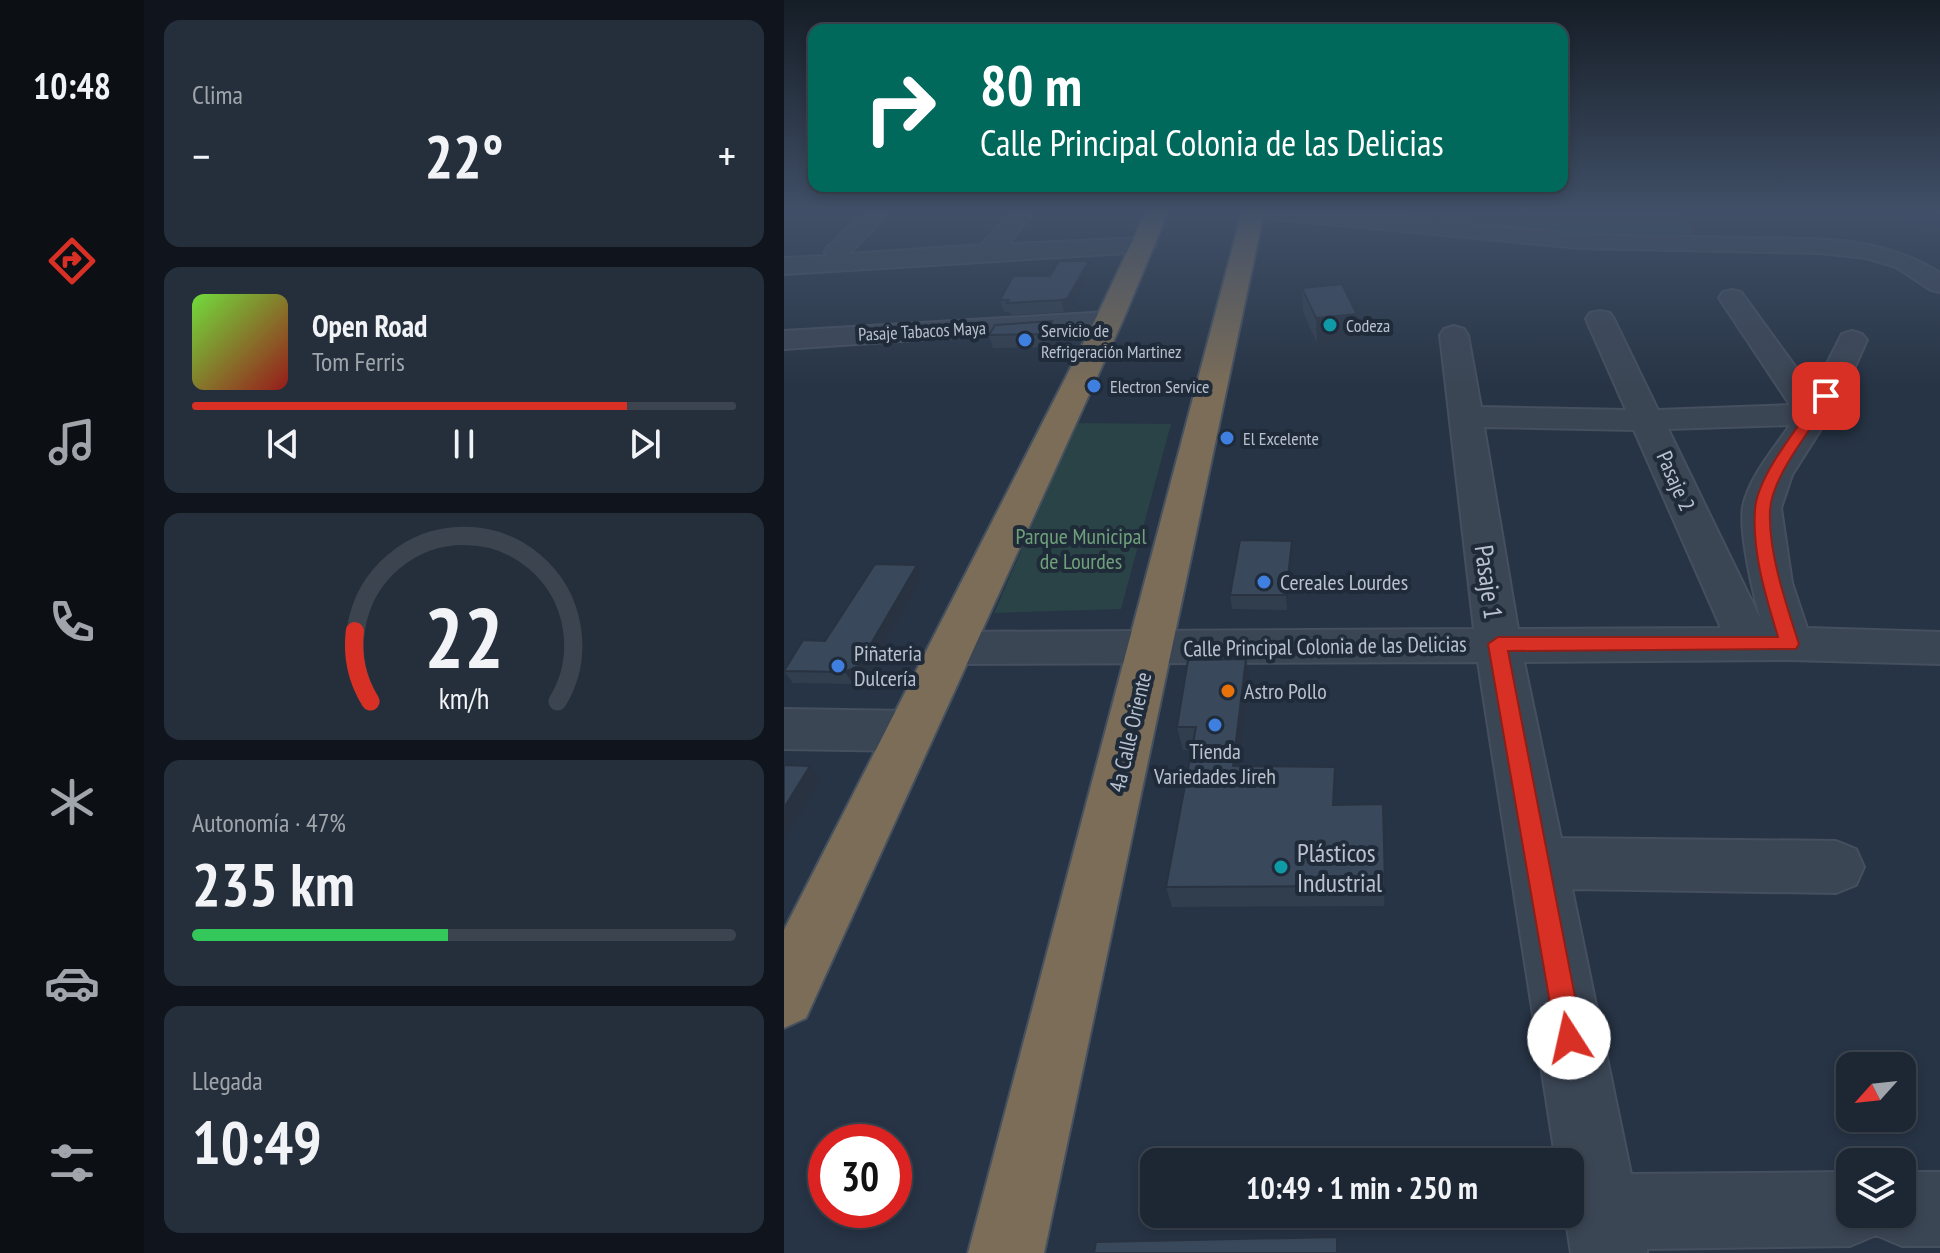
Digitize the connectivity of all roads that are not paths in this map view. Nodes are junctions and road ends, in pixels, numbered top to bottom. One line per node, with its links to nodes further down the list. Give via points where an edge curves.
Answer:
1 (1132, 270): 7 (highway)
2 (1239, 270): 17 (highway, 4a Calle Oriente)
3 (1918, 270): 4 (street)
4 (1940, 284)
5 (1732, 298): 11 (street)
6 (1600, 319): 13 (street, Pasaje 2)
7 (1109, 320): 9 (street, Pasaje Tabacos Maya); 16 (highway)
8 (1454, 335): 12 (street, Pasaje 1)
9 (784, 340)
10 (1852, 340): 11 (street)
11 (1813, 414): 13 (street); 15 (street, via 1774,475 1762,508 1771,583)
12 (1467, 417): 13 (street); 14 (street, Pasaje 1)
13 (1649, 420): 15 (street, Pasaje 2)
14 (1498, 644): 15 (street, Calle Principal Colonia de las Delicias); 17 (street, Calle Principal Colonia de las Delicias); 21 (street, Pasaje 1)
15 (1770, 644): 18 (street, Calle Principal Colonia de las Delicias)
16 (951, 648): 17 (street, Calle Principal Colonia de las Delicias); 20 (highway)
17 (1150, 648): 28 (highway, 4a Calle Oriente)
18 (1940, 648)
19 (784, 729): 20 (street)
20 (910, 731): 23 (highway)
21 (1538, 863): 22 (street); 27 (street, Pasaje 1)
22 (1836, 867)
23 (784, 996)
24 (1916, 1209): 25 (street)
25 (1940, 1209)
26 (1836, 1210): 27 (street)
27 (1605, 1232)
28 (1006, 1253)

